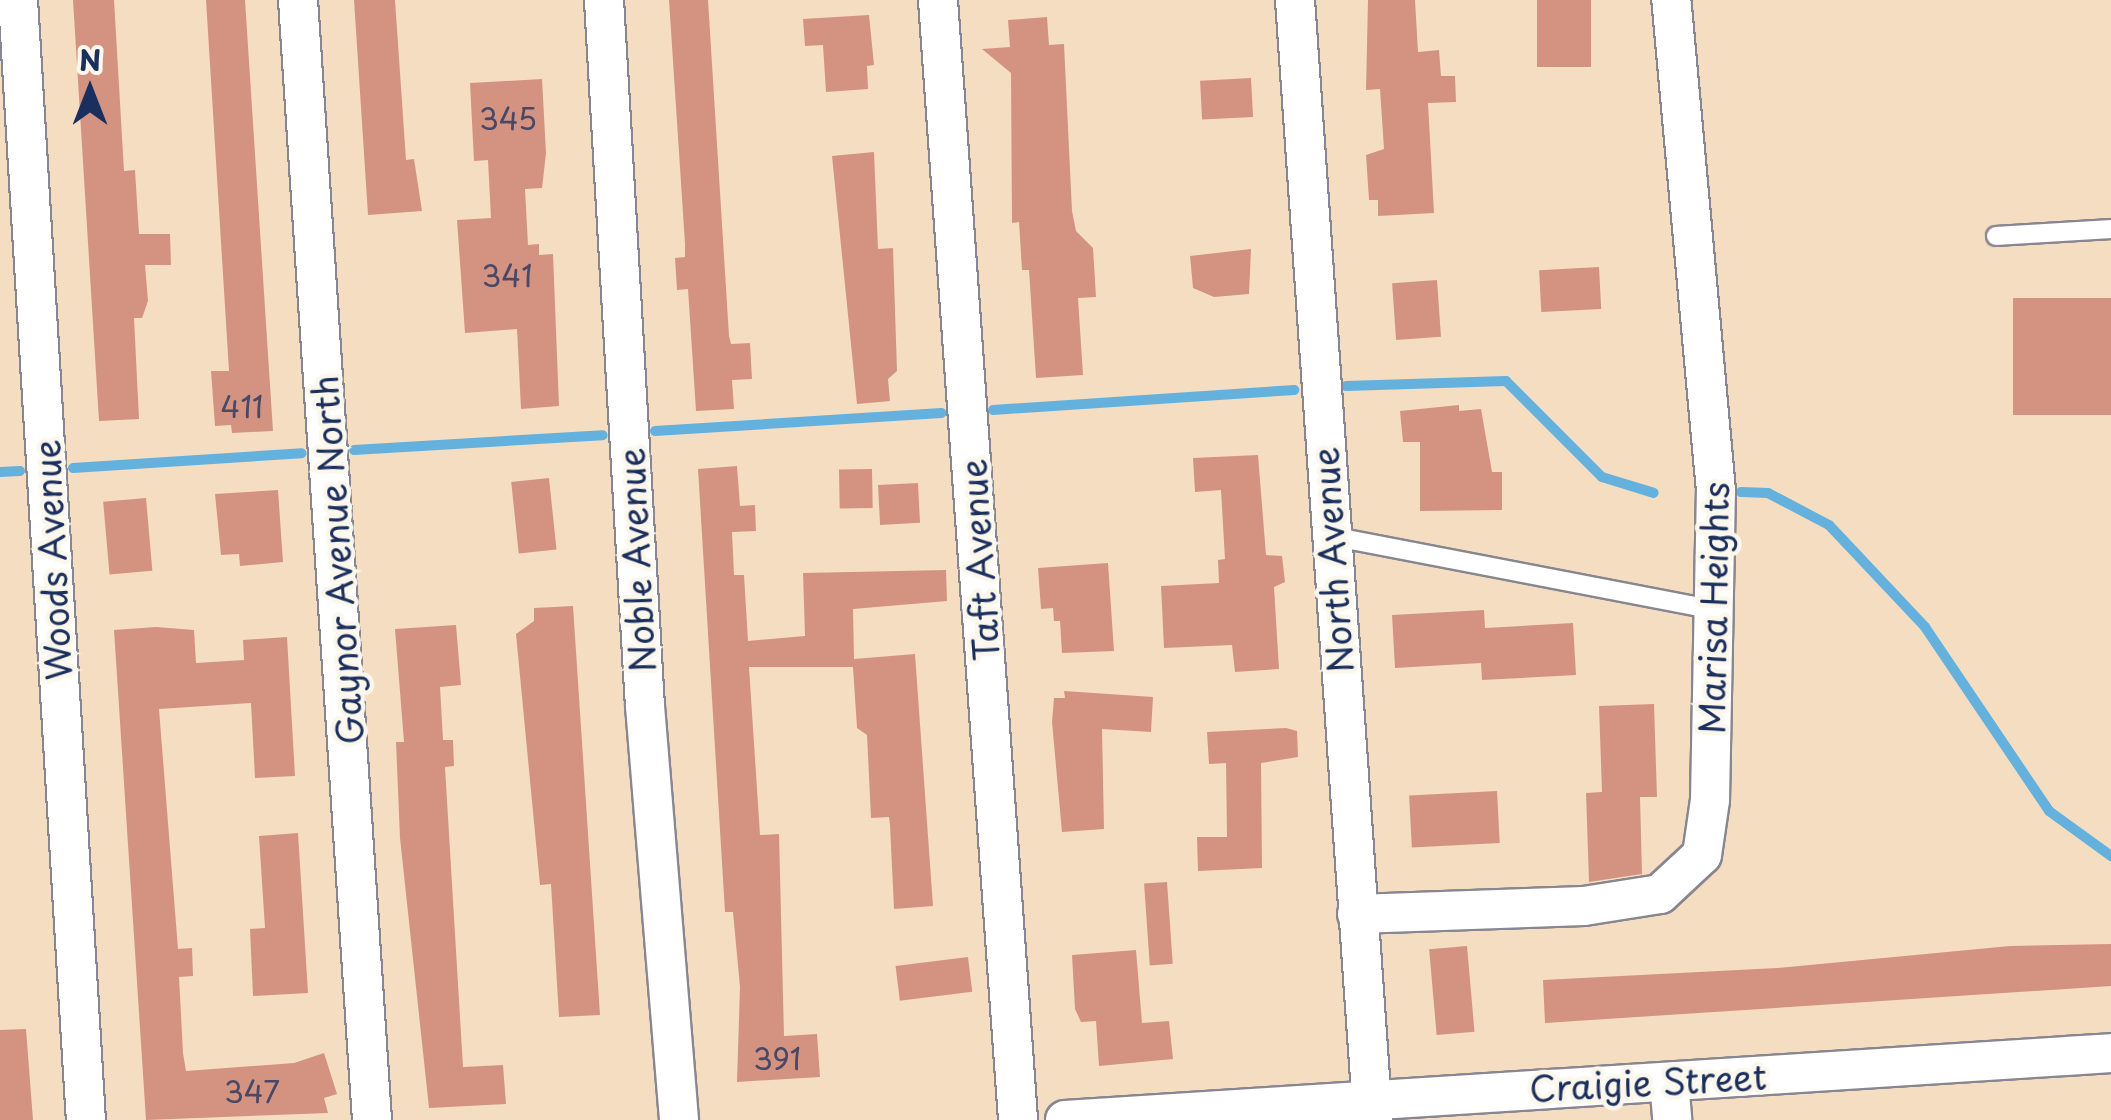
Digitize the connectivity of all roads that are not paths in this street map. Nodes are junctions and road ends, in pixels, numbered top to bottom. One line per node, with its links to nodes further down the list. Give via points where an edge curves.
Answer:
1 (18, 0): 15 (street, Woods Avenue)
2 (298, 0): 16 (street, Gaynor Avenue North)
3 (604, 0): 17 (street, Noble Avenue, via 645,706)
4 (938, 0): 18 (street, Taft Avenue)
5 (1295, 0): 9 (street, North Avenue)
6 (1672, 0): 10 (street, Marisa Heights, via 1709,365 1716,491)
7 (2111, 229): 8 (lane)
8 (1996, 236)
9 (1330, 536): 10 (lane); 11 (street, North Avenue)
10 (1711, 609): 11 (street, Marisa Heights, via 1710,800 1702,855 1660,894 1584,906)
11 (1357, 914): 14 (street, North Avenue)
12 (2111, 1053): 13 (street, Craigie Street)
13 (1669, 1082): 14 (street, Craigie Street); 20 (street)
14 (1373, 1108): 19 (street, Craigie Street)
15 (86, 1120)
16 (372, 1120)
17 (679, 1120)
18 (1018, 1120)
19 (1065, 1120)
20 (1672, 1120)

